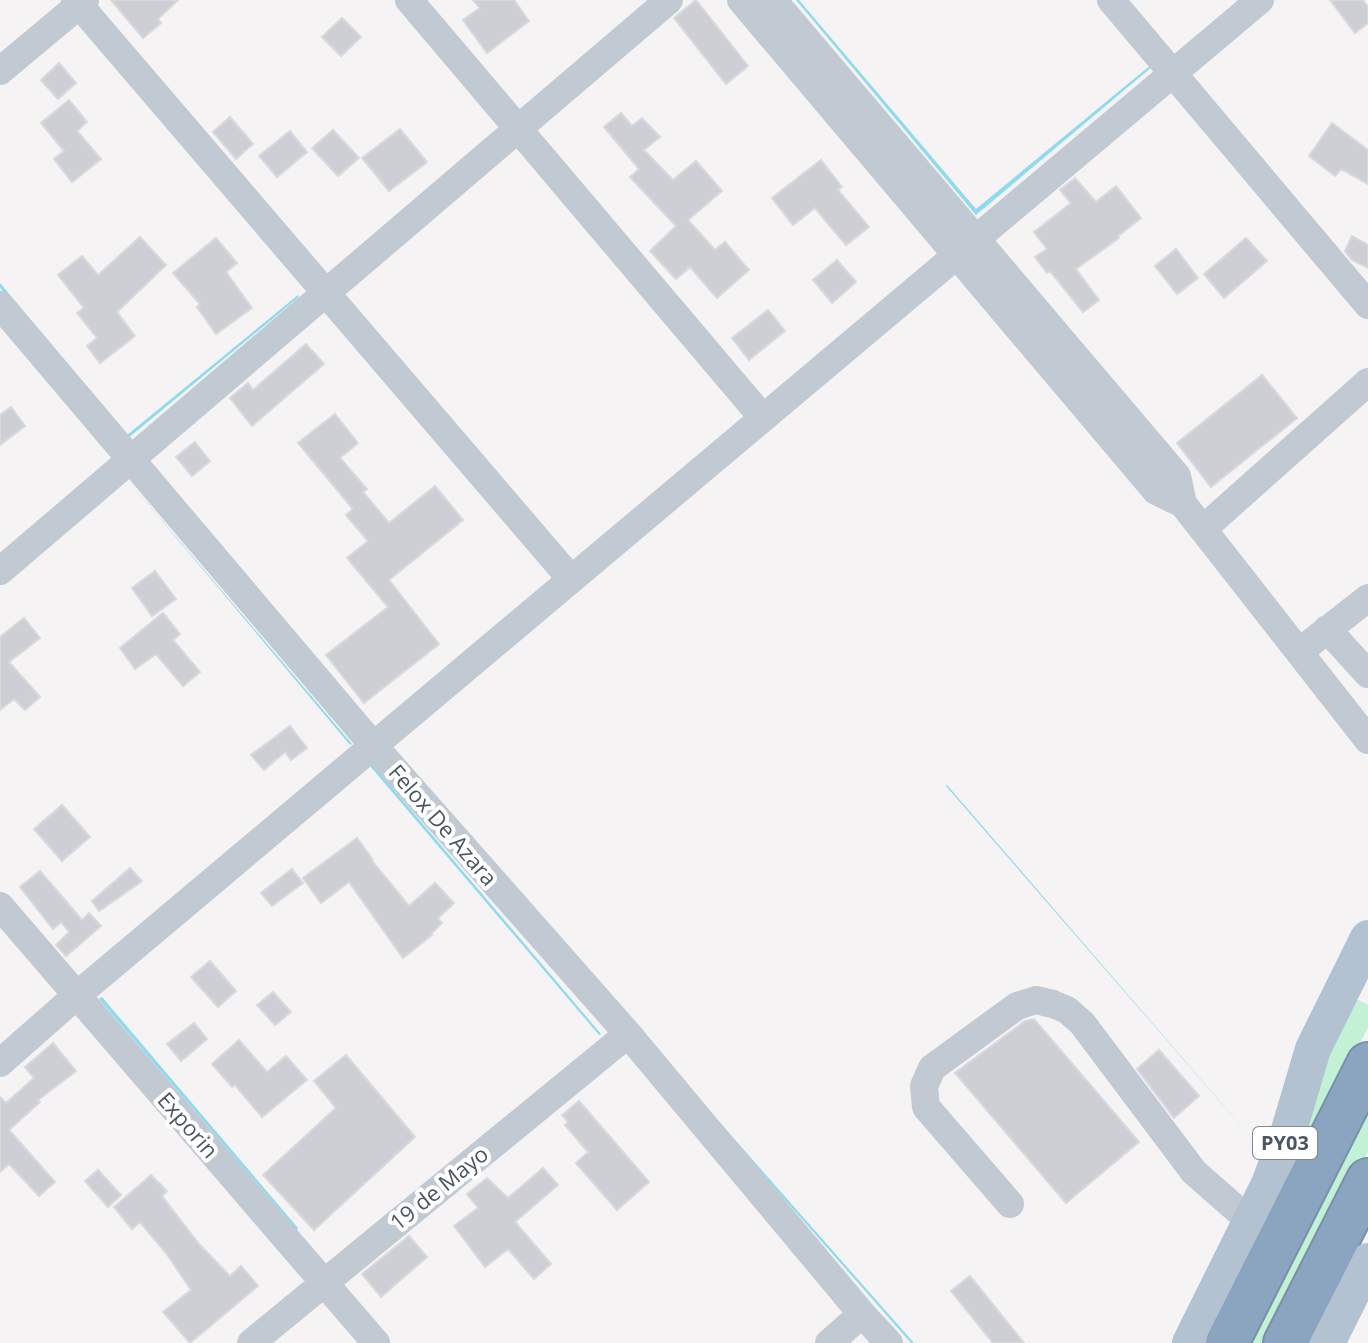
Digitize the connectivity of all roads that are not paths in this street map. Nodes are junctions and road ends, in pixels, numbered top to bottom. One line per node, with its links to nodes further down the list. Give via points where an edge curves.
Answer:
1 (409, 0): 10 (street)
2 (669, 0): 10 (street)
3 (741, 0): 11 (street)
4 (773, 0): 11 (street)
5 (1111, 0): 9 (street)
6 (1260, 0): 9 (street)
7 (80, 2): 8 (street); 12 (street)
8 (0, 71)
9 (1174, 72): 11 (street); 14 (street)
10 (518, 130): 12 (street); 16 (street)
11 (966, 247): 16 (street); 18 (street, via 1156,491 1183,504)
12 (326, 294): 17 (street); 20 (street)
13 (0, 305): 17 (street, Felox De Azara)
14 (1368, 305)
15 (1368, 382): 18 (street)
16 (763, 418): 20 (street)
17 (131, 460): 19 (street); 26 (street, Felox De Azara)
18 (1203, 529): 23 (street)
19 (0, 571)
20 (571, 579): 26 (street)
21 (1368, 598): 22 (street)
22 (1327, 629): 23 (street); 24 (street)
23 (1299, 652): 25 (street)
24 (1368, 674)
25 (1368, 740)
26 (373, 745): 29 (street); 30 (street, Felox De Azara)
27 (0, 906): 29 (street, Exporin)
28 (1367, 943): 35 (main road, PY03, via 1313,1049 1289,1130)
29 (76, 996): 31 (street); 37 (street, Exporin)
30 (628, 1034): 37 (street, 19 de Mayo); 38 (street, Felox De Azara)
31 (0, 1063)
32 (1368, 1064): 44 (highway, PY03)
33 (1368, 1180): 45 (highway)
34 (1010, 1204): 35 (street, via 926,1107 924,1086 932,1068 964,1043 1017,1006 1036,1000 1067,1010 1082,1023 1194,1172)
35 (1251, 1222): 43 (main road, PY03)
36 (1368, 1261): 46 (main road)
37 (323, 1282): 39 (street, 19 de Mayo); 40 (street, Exporin)
38 (862, 1314): 41 (street); 42 (street, Felox De Azara)
39 (251, 1343)
40 (376, 1343)
41 (829, 1343)
42 (889, 1343)
43 (1190, 1343)
44 (1227, 1343)
45 (1285, 1343)
46 (1327, 1343)

